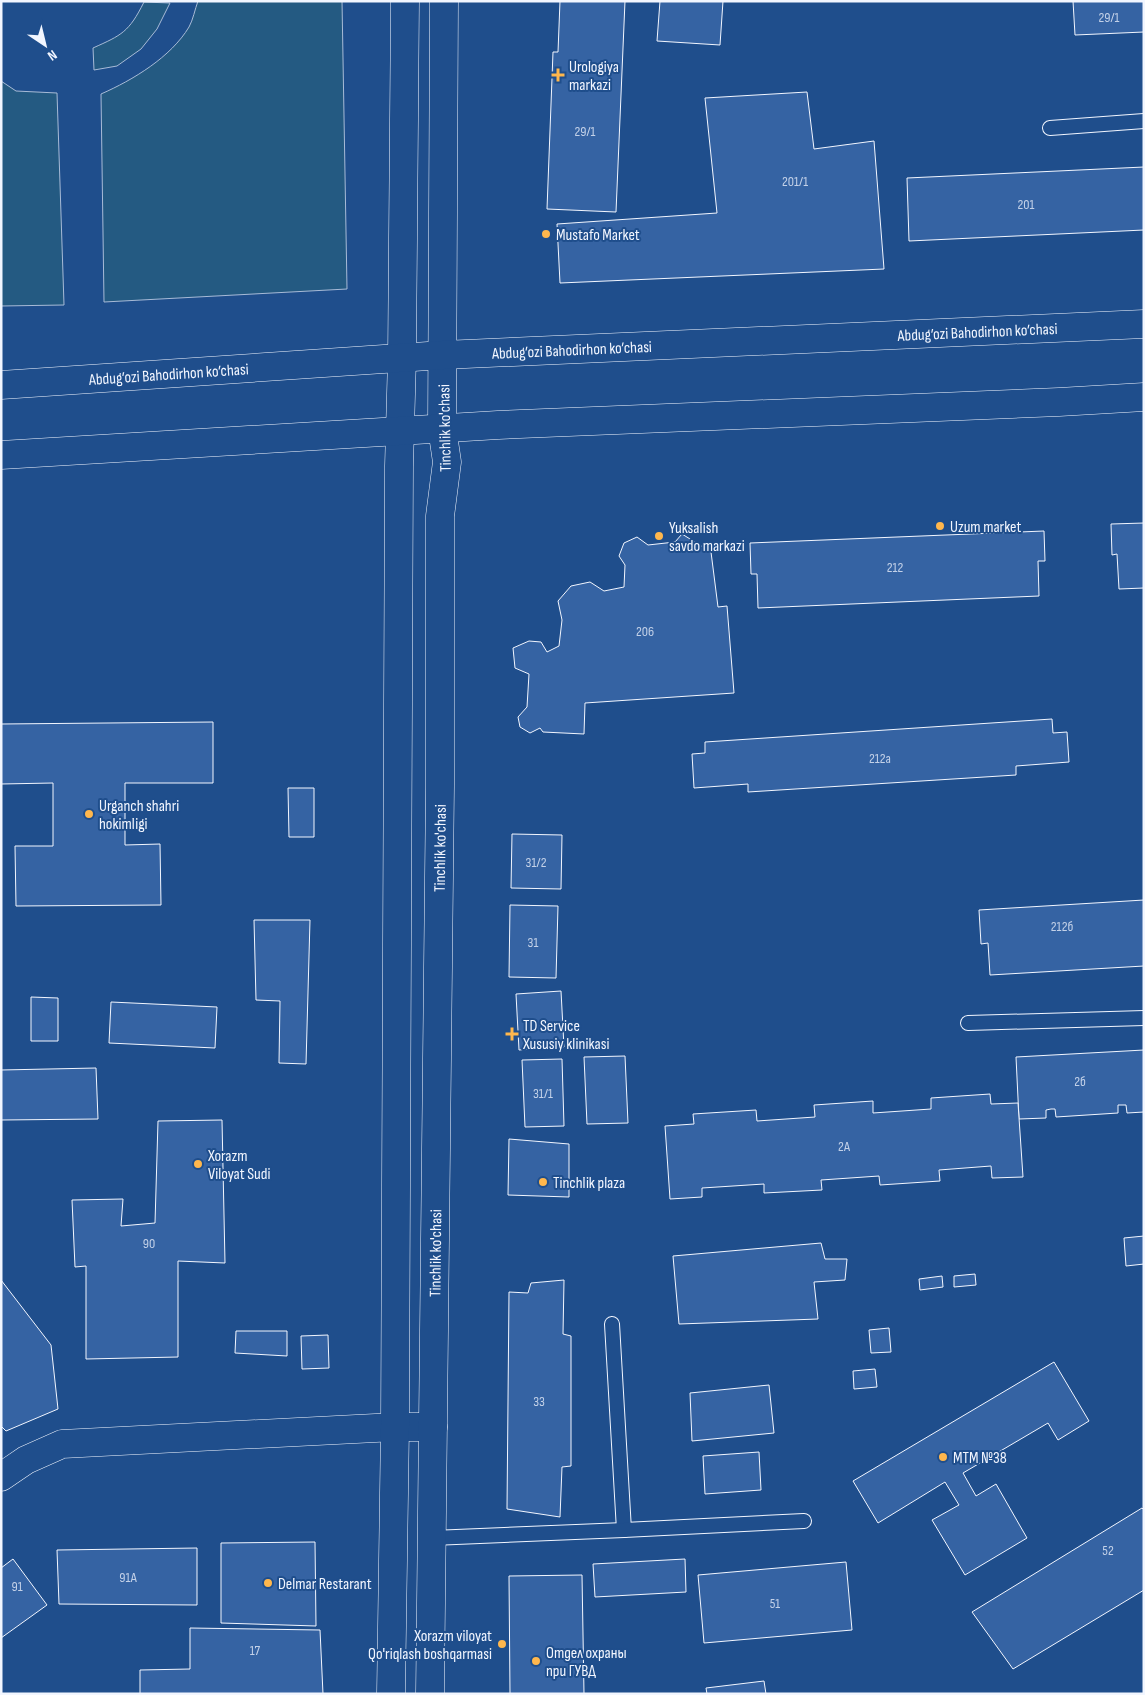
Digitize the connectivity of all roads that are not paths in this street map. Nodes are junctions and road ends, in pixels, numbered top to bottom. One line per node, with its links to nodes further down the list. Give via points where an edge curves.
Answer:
1 (405, 1): 7 (main road)
2 (444, 1): 6 (main road, Tinchlik ko'chasi)
3 (1144, 121): 4 (lane)
4 (1050, 128)
5 (1144, 324): 6 (main road, Abdug’ozi Bahodirhon ko’chasi)
6 (443, 355): 7 (main road, Abdug’ozi Bahodirhon ko’chasi); 10 (main road, Tinchlik ko'chasi)
7 (402, 358): 8 (main road, Abdug’ozi Bahodirhon ko’chasi); 11 (main road)
8 (1, 385)
9 (1144, 397): 10 (main road)
10 (442, 428): 11 (main road); 17 (main road, Tinchlik ko'chasi, via 447,462 440,516)
11 (401, 431): 12 (main road); 16 (main road)
12 (1, 455)
13 (1144, 1018): 14 (lane)
14 (968, 1023)
15 (612, 1324): 20 (lane)
16 (395, 1427): 17 (main road); 18 (main road, via 62,1444 26,1460); 22 (main road)
17 (433, 1427): 21 (main road, Tinchlik ko'chasi)
18 (1, 1477)
19 (804, 1520): 20 (lane)
20 (624, 1530): 21 (lane)
21 (432, 1538): 23 (main road, Tinchlik ko'chasi)
22 (391, 1694)
23 (430, 1694)

